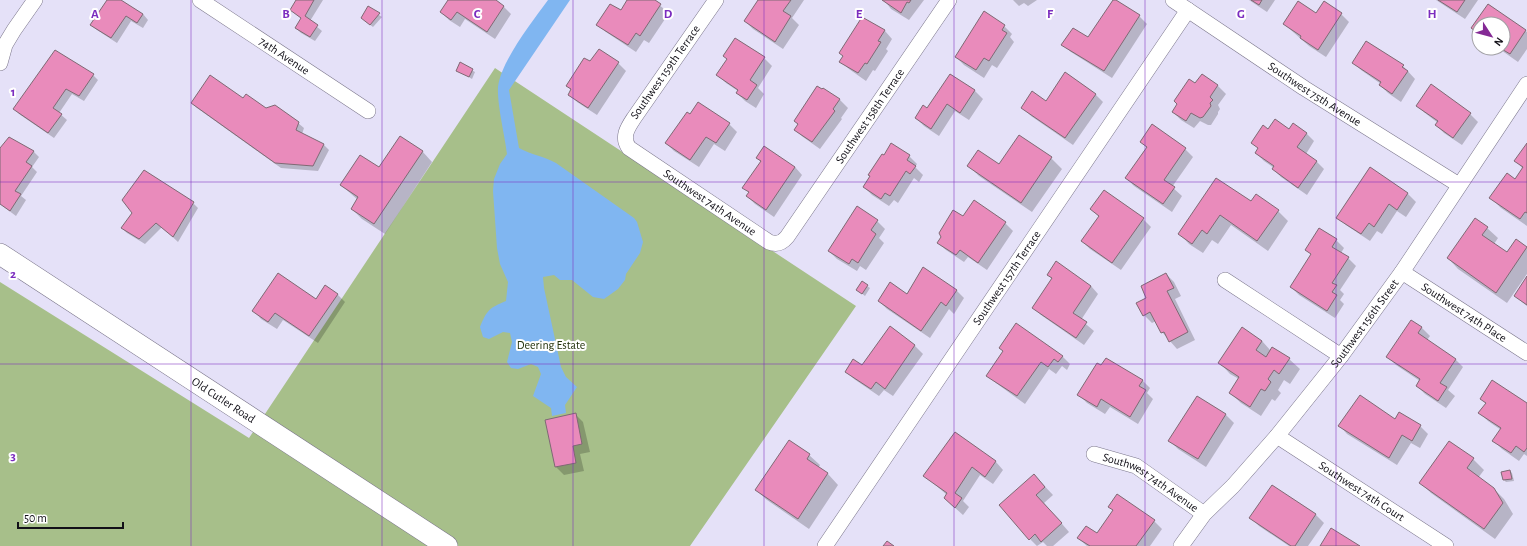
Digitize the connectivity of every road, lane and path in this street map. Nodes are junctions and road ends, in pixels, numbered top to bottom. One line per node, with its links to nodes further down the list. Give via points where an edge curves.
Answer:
1 (35, 0): 7 (street, via 8,40)
2 (200, 0): 9 (street, 74th Avenue)
3 (716, 0): 10 (street, Southwest 159th Terrace, via 630,123 625,138)
4 (949, 0): 12 (street, Southwest 158th Terrace)
5 (1173, 0): 6 (street, Southwest 75th Avenue)
6 (1188, 10): 11 (street, Southwest 75th Avenue, via 1304,88); 22 (street, Southwest 157th Terrace)
7 (0, 64)
8 (1527, 84): 11 (street, Southwest 156th Street)
9 (368, 111)
10 (629, 148): 12 (street, Southwest 74th Avenue, via 769,242 782,242)
11 (1459, 185): 14 (street, Southwest 156th Street)
12 (791, 231)
13 (0, 254): 21 (main road, Old Cutler Road)
14 (1402, 272): 16 (street, Southwest 74th Place); 17 (street, Southwest 156th Street)
15 (1225, 280): 17 (street)
16 (1527, 353)
17 (1341, 356): 18 (street, Southwest 156th Street)
18 (1277, 436): 20 (street, Southwest 156th Street, via 1233,486); 24 (street, Southwest 74th Court)
19 (1094, 454): 20 (street, Southwest 74th Avenue, via 1136,466)
20 (1204, 514): 23 (street, Southwest 156th Street)
21 (447, 546)
22 (825, 546)
23 (1181, 546)
24 (1446, 546)

